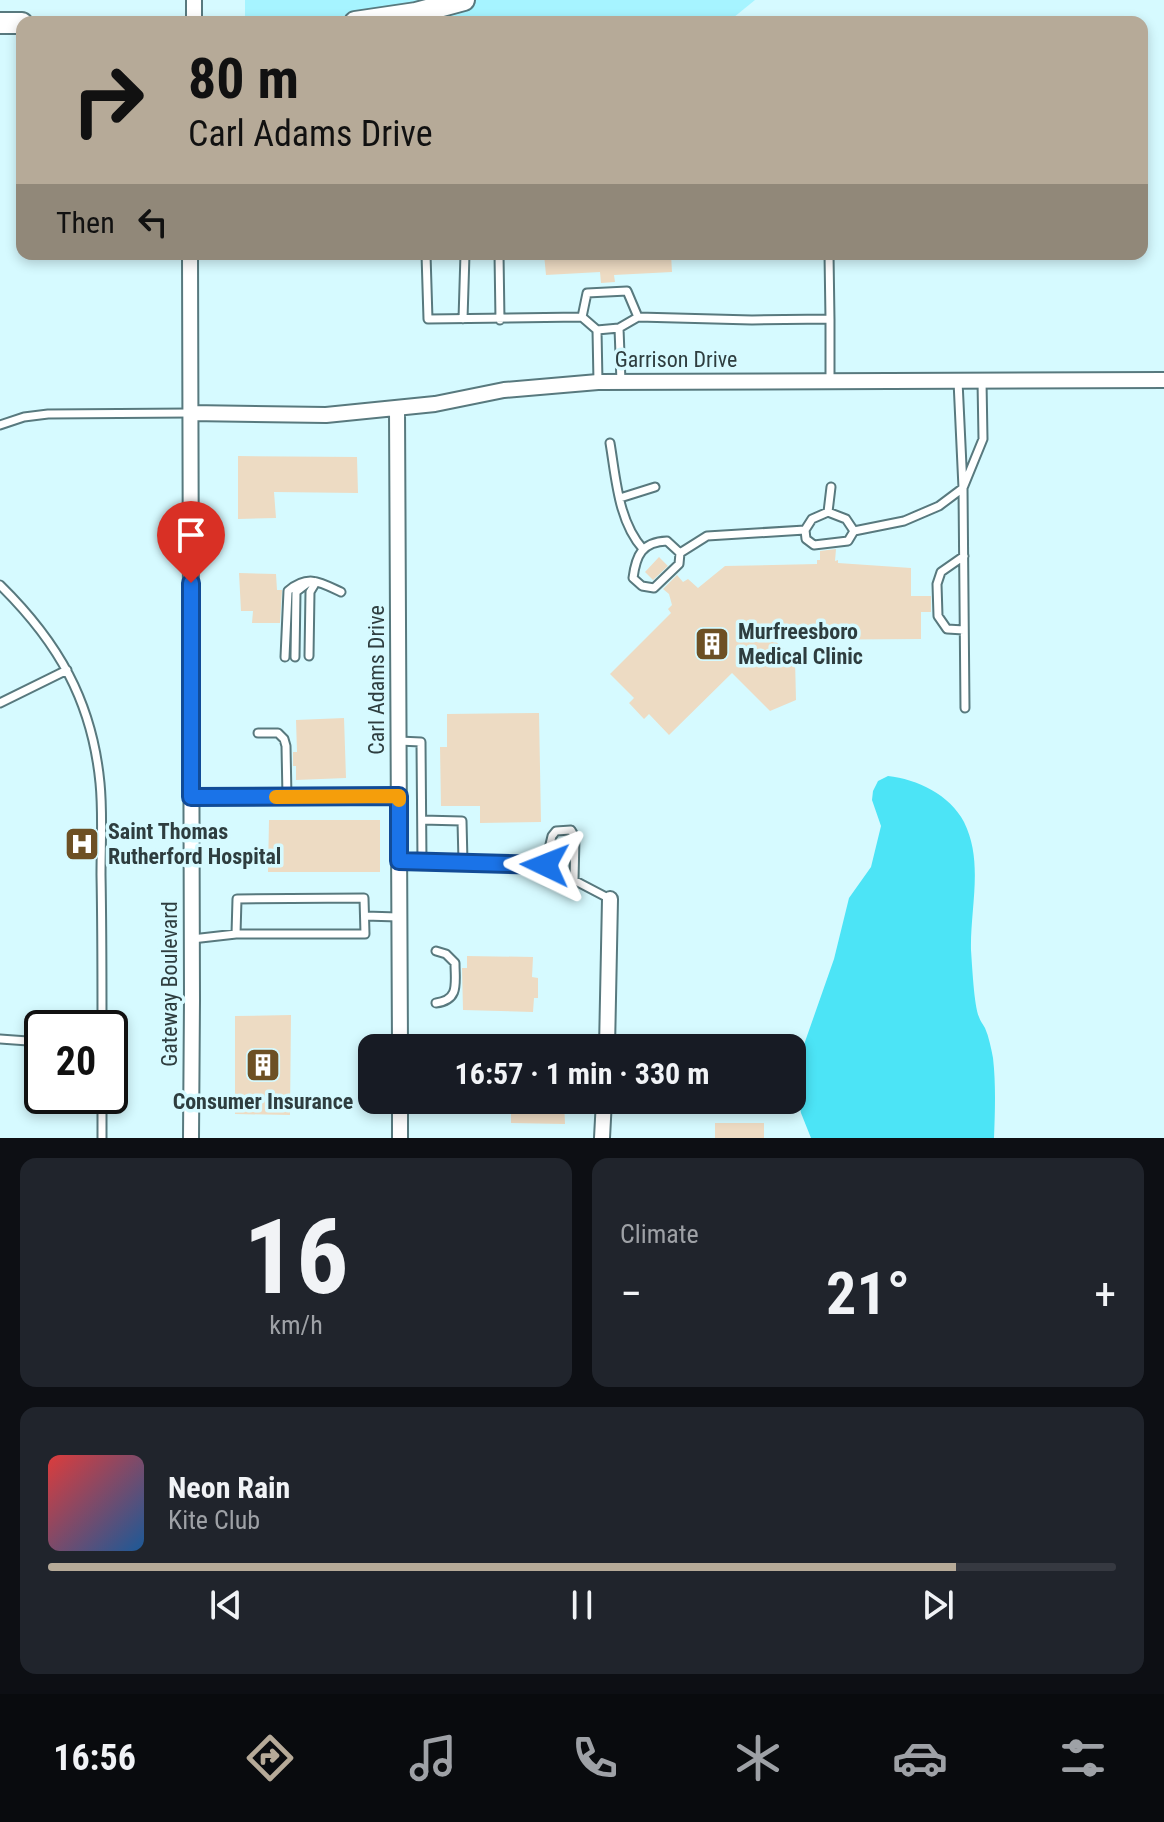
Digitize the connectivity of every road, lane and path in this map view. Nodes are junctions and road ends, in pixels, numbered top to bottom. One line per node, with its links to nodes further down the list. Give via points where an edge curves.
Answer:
1 (464, 0): 2 (main road)
2 (396, 16)
3 (190, 260): 22 (street, Gateway Boulevard)
4 (426, 260): 10 (lane, via 428,319)
5 (465, 260): 10 (lane)
6 (499, 260): 12 (lane)
7 (829, 260): 11 (lane)
8 (582, 317): 9 (lane, via 587,293 627,291); 12 (lane); 14 (lane)
9 (638, 317): 11 (lane); 13 (lane)
10 (463, 319): 12 (lane)
11 (830, 319): 16 (lane)
12 (500, 320)
13 (619, 328): 14 (lane); 20 (lane)
14 (597, 330): 19 (lane)
15 (1164, 380): 18 (street, Garrison Drive)
16 (830, 381): 17 (street, Garrison Drive); 20 (street, Garrison Drive)
17 (958, 381): 18 (street, Garrison Drive); 27 (lane)
18 (982, 381): 27 (lane, via 983,439)
19 (598, 382): 20 (street, Garrison Drive); 21 (street, Garrison Drive, via 504,390)
20 (621, 382)
21 (397, 409): 22 (street, Garrison Drive, via 326,415); 46 (street, Carl Adams Drive)
22 (190, 413): 23 (lane, via 48,414); 48 (street, Gateway Boulevard)
23 (0, 425)
24 (610, 443): 28 (lane)
25 (655, 487): 28 (lane)
26 (831, 487): 29 (lane)
27 (963, 488): 31 (lane, via 904,521); 34 (lane)
28 (620, 498): 32 (lane)
29 (828, 512): 30 (lane, via 812,519); 31 (lane, via 846,519)
30 (805, 530): 31 (lane, via 814,545 848,541); 33 (lane, via 707,536)
31 (854, 531)
32 (643, 549): 33 (lane, via 667,541); 33 (lane, via 633,578 654,588 679,564)
33 (680, 553)
34 (964, 556): 38 (lane); 38 (lane, via 941,572 937,584 938,616 947,629)
35 (312, 582): 37 (lane); 39 (lane); 40 (lane, via 299,582 288,591); 41 (lane, via 296,592)
36 (0, 585): 42 (lane, via 25,610)
37 (341, 592)
38 (964, 630): 44 (lane)
39 (309, 656)
40 (285, 657)
41 (295, 657)
42 (67, 670): 43 (lane); 63 (lane, via 96,751 100,785)
43 (0, 703)
44 (965, 708)
45 (258, 733): 49 (lane, via 278,733 284,739)
46 (398, 741): 47 (street, Carl Adams Drive); 50 (lane, via 421,742)
47 (399, 796): 49 (lane); 51 (street, Carl Adams Drive)
48 (191, 797): 49 (lane); 60 (street, Gateway Boulevard)
49 (287, 797)
50 (422, 820): 52 (lane); 53 (lane, via 462,821)
51 (399, 861): 52 (lane); 58 (street, Carl Adams Drive)
52 (422, 862): 53 (lane)
53 (463, 862): 54 (lane)
54 (545, 865): 55 (lane); 55 (lane, via 552,836 571,830)
55 (574, 880): 56 (lane)
56 (610, 899): 65 (street)
57 (365, 916): 58 (lane); 59 (lane, via 365,934); 59 (lane, via 364,898 237,899)
58 (399, 917): 64 (street, Carl Adams Drive)
59 (236, 934): 60 (lane)
60 (192, 939): 72 (street, Gateway Boulevard)
61 (436, 951): 62 (lane, via 455,963 455,991 447,1002)
62 (436, 1003)
63 (102, 1010)
64 (400, 1034)
65 (607, 1034)
66 (0, 1039): 67 (lane)
67 (24, 1041)
68 (102, 1114): 71 (lane)
69 (400, 1114): 73 (street)
70 (603, 1114): 74 (street)
71 (102, 1138)
72 (191, 1138)
73 (400, 1138)
74 (602, 1138)

